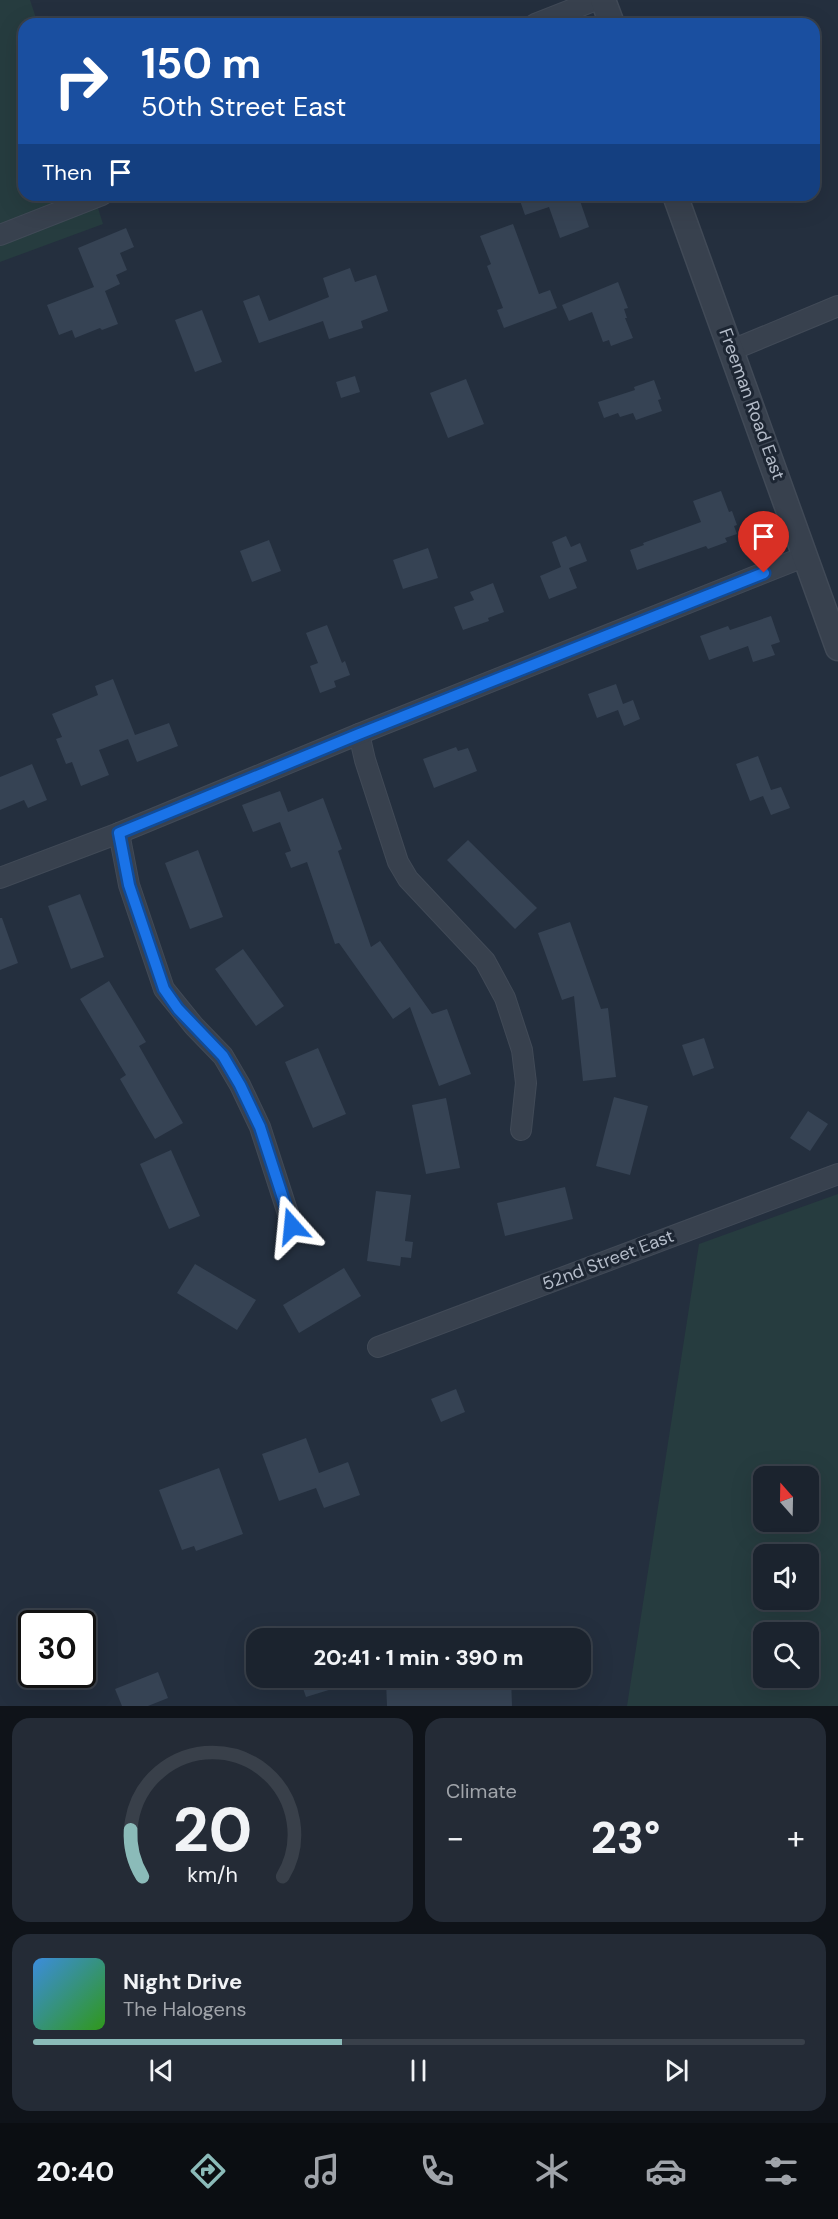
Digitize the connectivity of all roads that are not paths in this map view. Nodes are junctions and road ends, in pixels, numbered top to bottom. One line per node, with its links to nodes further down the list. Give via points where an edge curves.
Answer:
1 (596, 0): 3 (street)
2 (603, 0): 4 (street)
3 (550, 18)
4 (610, 18)
5 (87, 201): 7 (street)
6 (677, 201): 9 (street, Freeman Road East)
7 (0, 236)
8 (838, 306): 9 (street)
9 (732, 350): 10 (street, Freeman Road East)
10 (806, 556): 11 (street, Freeman Road East); 12 (street)
11 (838, 648)
12 (359, 734): 13 (street); 15 (street, via 398,862 408,879 485,961 505,998 522,1050 526,1083)
13 (119, 833): 14 (street); 17 (street, via 129,885 164,989 223,1056 240,1085 260,1127)
14 (0, 878)
15 (521, 1130)
16 (838, 1174): 18 (street, 52nd Street East)
17 (292, 1226)
18 (378, 1347)

